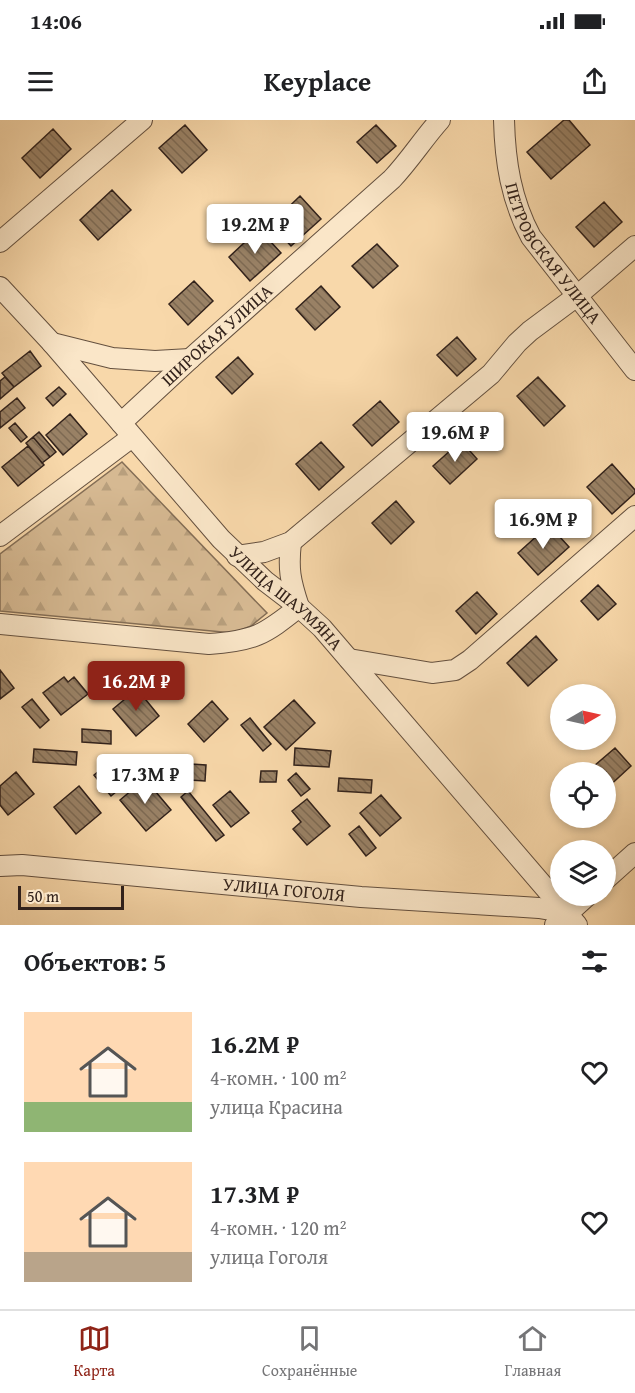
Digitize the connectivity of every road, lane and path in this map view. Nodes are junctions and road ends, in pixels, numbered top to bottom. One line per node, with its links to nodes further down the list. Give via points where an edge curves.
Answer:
1 (141, 120): 4 (street)
2 (440, 120): 9 (street, ШИРОКАЯ УЛИЦА, via 392,179)
3 (503, 120): 7 (street, ПЕТРОВСКАЯ УЛИЦА, via 511,187 523,222)
4 (0, 242)
5 (635, 246): 7 (street)
6 (0, 287): 8 (street, УЛИЦА ШАУМЯНА)
7 (577, 296): 10 (street, ПЕТРОВСКАЯ УЛИЦА); 14 (street, via 530,331 491,374)
8 (52, 343): 9 (street, via 112,358); 11 (street, УЛИЦА ШАУМЯНА)
9 (190, 359): 11 (street, ШИРОКАЯ УЛИЦА)
10 (635, 370)
11 (127, 430): 13 (street, ШИРОКАЯ УЛИЦА); 15 (street, УЛИЦА ШАУМЯНА)
12 (635, 516): 18 (street, via 455,670 432,673)
13 (0, 537)
14 (291, 542): 15 (street); 16 (street, via 291,582)
15 (237, 556): 16 (street, УЛИЦА ШАУМЯНА)
16 (298, 607): 17 (street, via 263,634 230,643); 18 (street, УЛИЦА ШАУМЯНА)
17 (0, 624)
18 (349, 659): 23 (street, УЛИЦА ШАУМЯНА)
19 (635, 853): 21 (street)
20 (0, 866): 23 (street, УЛИЦА ГОГОЛЯ, via 539,908)
21 (616, 870)
22 (579, 906): 23 (street)
23 (566, 921)

